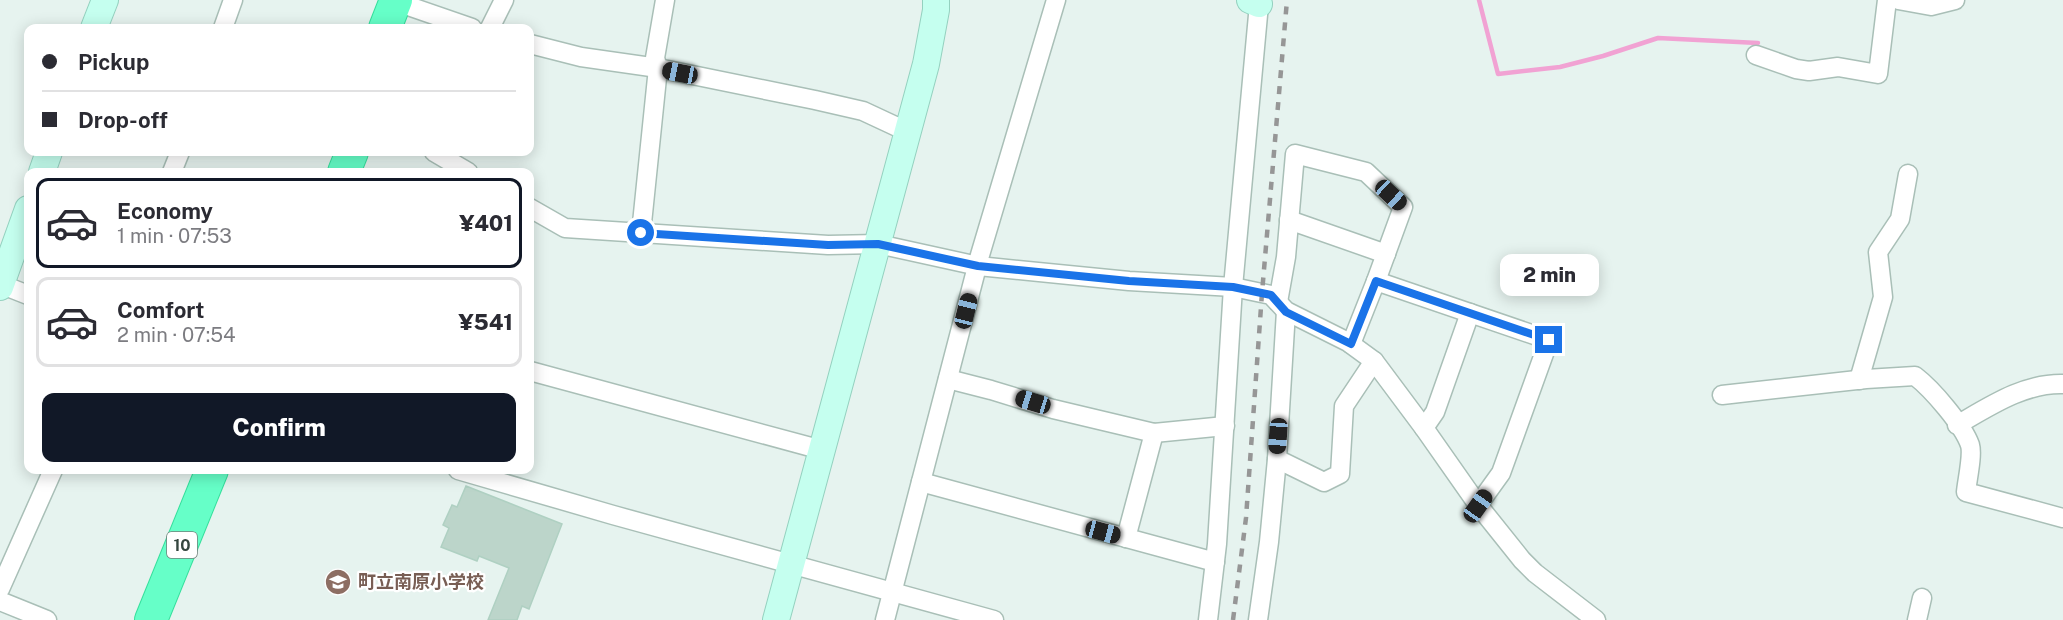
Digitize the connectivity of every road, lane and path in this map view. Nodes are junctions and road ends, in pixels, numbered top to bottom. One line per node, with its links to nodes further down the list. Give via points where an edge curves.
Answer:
1 (105, 0): 12 (street)
2 (233, 0): 13 (street)
3 (504, 0): 15 (street)
4 (665, 0): 18 (street, via 655,58)
5 (936, 0): 19 (street, via 926,64)
6 (1056, 0): 29 (street)
7 (1887, 0): 17 (street, via 1878,74 1838,67 1802,70)
8 (1898, 0): 9 (street, via 1931,6)
9 (1955, 0)
10 (1254, 2): 32 (street)
11 (398, 9): 14 (street)
12 (96, 24)
13 (224, 24)
14 (456, 24)
15 (492, 24)
16 (534, 45): 18 (street, via 580,57)
17 (1756, 55)
18 (658, 68): 19 (street, via 863,111); 26 (street)
19 (908, 132): 27 (street)
20 (441, 156): 21 (street)
21 (461, 168)
22 (1908, 174): 40 (street, via 1900,219 1878,252 1883,297)
23 (534, 210): 26 (street, via 565,228)
24 (24, 220): 31 (street)
25 (1289, 220): 28 (street); 28 (street, via 1295,154 1366,172 1403,207); 34 (street)
26 (641, 233): 27 (street, via 828,245)
27 (878, 244): 29 (street); 47 (street)
28 (1386, 254): 30 (street)
29 (978, 266): 32 (street); 39 (street)
30 (1376, 281): 35 (street); 36 (street)
31 (0, 285): 33 (street)
32 (1233, 287): 34 (street, via 1271,295); 44 (street)
33 (24, 294)
34 (1282, 307): 36 (street); 48 (street)
35 (1470, 313): 45 (street, via 1435,412); 54 (street, via 1549,340 1501,473)
36 (1351, 344): 37 (street)
37 (1374, 361): 45 (street); 48 (street, via 1344,406 1341,474 1324,482)
38 (534, 372): 47 (street)
39 (948, 379): 46 (street); 53 (street)
40 (1859, 380): 42 (street); 43 (street, via 1915,376 1929,386)
41 (2063, 384): 43 (street, via 2047,384 2004,398)
42 (1722, 395)
43 (1958, 425): 55 (street, via 1971,447 1966,492)
44 (1225, 426): 46 (street); 57 (street)
45 (1424, 428): 54 (street)
46 (1154, 433): 56 (street)
47 (822, 450): 58 (street)
48 (1277, 459): 70 (street)
49 (51, 474): 59 (street)
50 (210, 474): 64 (highway, 10)
51 (225, 474): 65 (highway, 10)
52 (472, 474): 58 (street)
53 (921, 482): 56 (street); 60 (street)
54 (1478, 506): 71 (street, via 1536,573)
55 (2063, 519)
56 (1126, 538): 57 (street)
57 (1215, 562): 69 (street)
58 (790, 564): 60 (street); 66 (street)
59 (0, 589)
60 (892, 593): 67 (street); 68 (street)
61 (1922, 598): 72 (street)
62 (0, 601): 63 (street)
63 (47, 620)
64 (151, 620)
65 (170, 620)
66 (776, 620)
67 (885, 620)
68 (994, 620)
69 (1208, 620)
70 (1258, 620)
71 (1596, 620)
72 (1917, 620)

